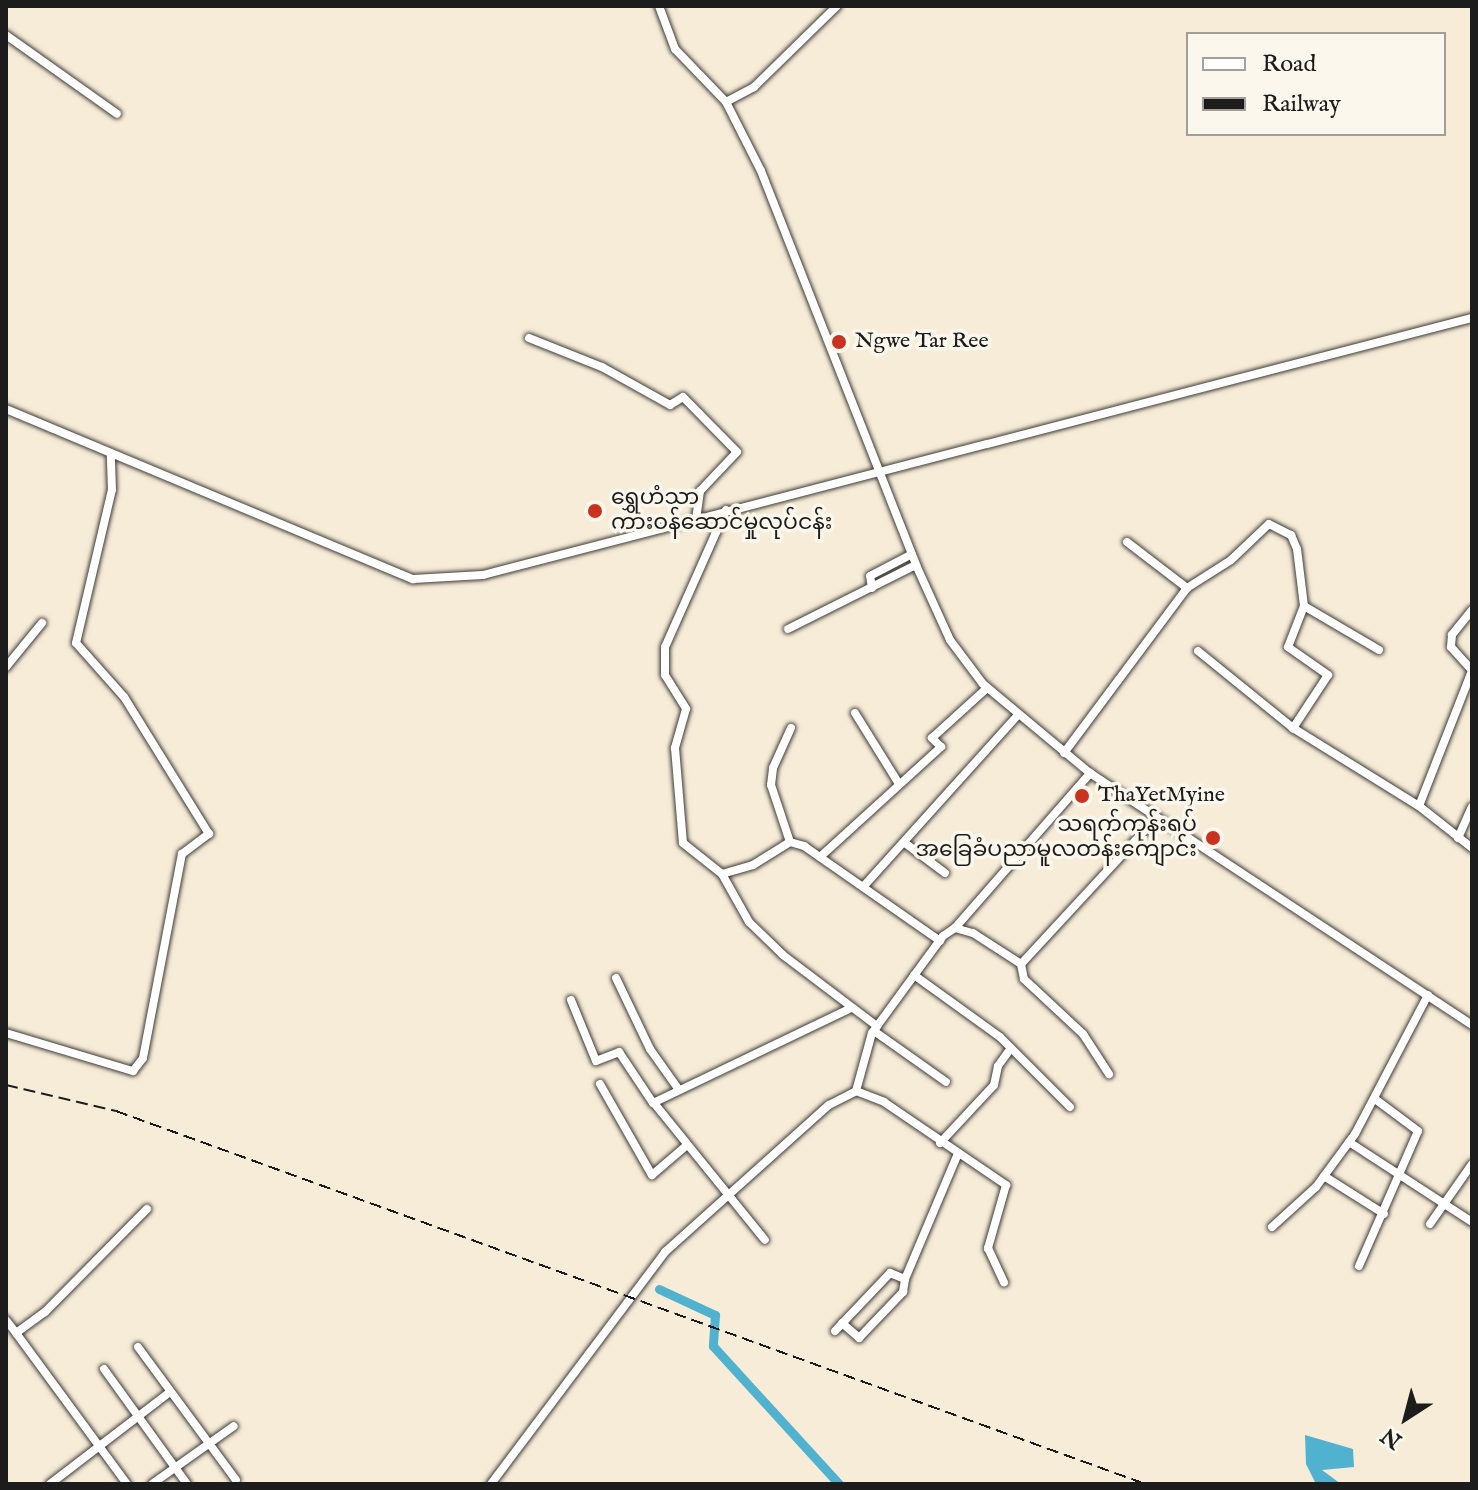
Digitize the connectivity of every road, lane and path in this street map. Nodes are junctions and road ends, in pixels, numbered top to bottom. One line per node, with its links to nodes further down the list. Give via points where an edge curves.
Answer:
1 (659, 6): 4 (street, via 675,49)
2 (837, 6): 4 (street, via 754,87)
3 (6, 35): 5 (street)
4 (726, 102): 10 (street, via 775,201)
5 (117, 114)
6 (1472, 318): 10 (street)
7 (529, 338): 12 (street, via 602,367 670,405 683,397 737,452 700,491)
8 (6, 409): 9 (street)
9 (111, 453): 12 (street, via 413,579 483,575); 55 (street, via 112,490 76,643 124,697 209,834 182,854 143,1058 133,1071)
10 (877, 470): 11 (street); 14 (street)
11 (726, 510): 12 (street); 43 (street, via 665,647 665,675 686,709 675,748 683,843)
12 (696, 518)
13 (1127, 542): 17 (street)
14 (912, 554): 15 (street); 16 (street, via 870,576)
15 (916, 565): 16 (street); 26 (street, via 950,640)
16 (872, 588): 21 (street)
17 (1187, 588): 18 (street, via 1231,560 1269,524 1276,525 1297,549); 31 (street)
18 (1304, 606): 22 (street); 30 (street, via 1288,647 1328,675)
19 (1472, 610): 25 (street, via 1452,635 1451,647)
20 (42, 623): 24 (street)
21 (788, 629)
22 (1379, 650)
23 (1198, 651): 30 (street)
24 (6, 667)
25 (1472, 671): 34 (street)
26 (987, 688): 28 (street); 33 (street, via 932,738 941,747)
27 (855, 713): 33 (street)
28 (1017, 716): 31 (street); 39 (street)
29 (791, 728): 38 (street, via 771,785)
30 (1293, 728): 34 (street)
31 (1064, 753): 32 (street)
32 (1090, 773): 36 (street); 45 (street)
33 (899, 784): 41 (street)
34 (1419, 806): 37 (street)
35 (1472, 807): 37 (street)
36 (1157, 817): 47 (street); 50 (street)
37 (1458, 838): 40 (street)
38 (790, 842): 41 (street); 43 (street, via 753,865)
39 (905, 843): 42 (street); 44 (street)
40 (1472, 848)
41 (820, 857): 44 (street)
42 (945, 873)
43 (722, 874): 52 (street, via 749,922)
44 (863, 887): 46 (street)
45 (955, 928): 46 (street); 47 (street, via 973,933)
46 (940, 941): 48 (street)
47 (1021, 964): 57 (street, via 1024,979 1083,1034)
48 (914, 975): 54 (street); 56 (street)
49 (616, 978): 60 (street, via 650,1049)
50 (1428, 995): 53 (street); 62 (street)
51 (571, 1000): 63 (street, via 596,1061 619,1052)
52 (851, 1008): 54 (street); 60 (street)
53 (1472, 1025)
54 (875, 1029): 58 (street); 61 (street)
55 (6, 1033)
56 (1011, 1048): 64 (street); 66 (street, via 998,1066 994,1085)
57 (1109, 1074)
58 (946, 1082)
59 (600, 1084): 67 (street, via 652,1175)
60 (679, 1090): 63 (street)
61 (856, 1091): 66 (street, via 884,1102); 72 (street, via 829,1105)
62 (1375, 1099): 65 (street); 70 (street, via 1418,1131)
63 (654, 1103): 67 (street)
64 (1070, 1107)
65 (1349, 1142): 70 (street); 71 (street)
66 (940, 1143): 68 (street)
67 (686, 1146): 72 (street)
68 (957, 1156): 81 (street); 82 (street, via 1006,1185 988,1248)
69 (1472, 1164): 73 (street)
70 (1401, 1175): 73 (street); 75 (street)
71 (1324, 1176): 75 (street); 78 (street)
72 (728, 1196): 79 (street); 100 (street, via 665,1252 627,1298)
73 (1446, 1201): 76 (street); 77 (street)
74 (147, 1209): 86 (street, via 45,1312)
75 (1384, 1214): 80 (street)
76 (1472, 1222)
77 (1430, 1224)
78 (1272, 1227)
79 (765, 1240)
80 (1359, 1266)
81 (905, 1279): 84 (street, via 890,1273); 84 (street, via 903,1292 859,1338)
82 (1004, 1282)
83 (6, 1320): 86 (street)
84 (842, 1323): 85 (street)
85 (835, 1331)
86 (16, 1333): 93 (street)
87 (138, 1347): 89 (street)
88 (104, 1369): 90 (street)
89 (170, 1392): 90 (street); 92 (street)
90 (137, 1414): 93 (street); 94 (street)
91 (234, 1426): 92 (street)
92 (208, 1443): 94 (street); 95 (street)
93 (96, 1444): 96 (street); 97 (street)
94 (174, 1467): 98 (street); 99 (street)
95 (236, 1480)
96 (50, 1484)
97 (127, 1484)
98 (152, 1484)
99 (187, 1484)
100 (491, 1484)

